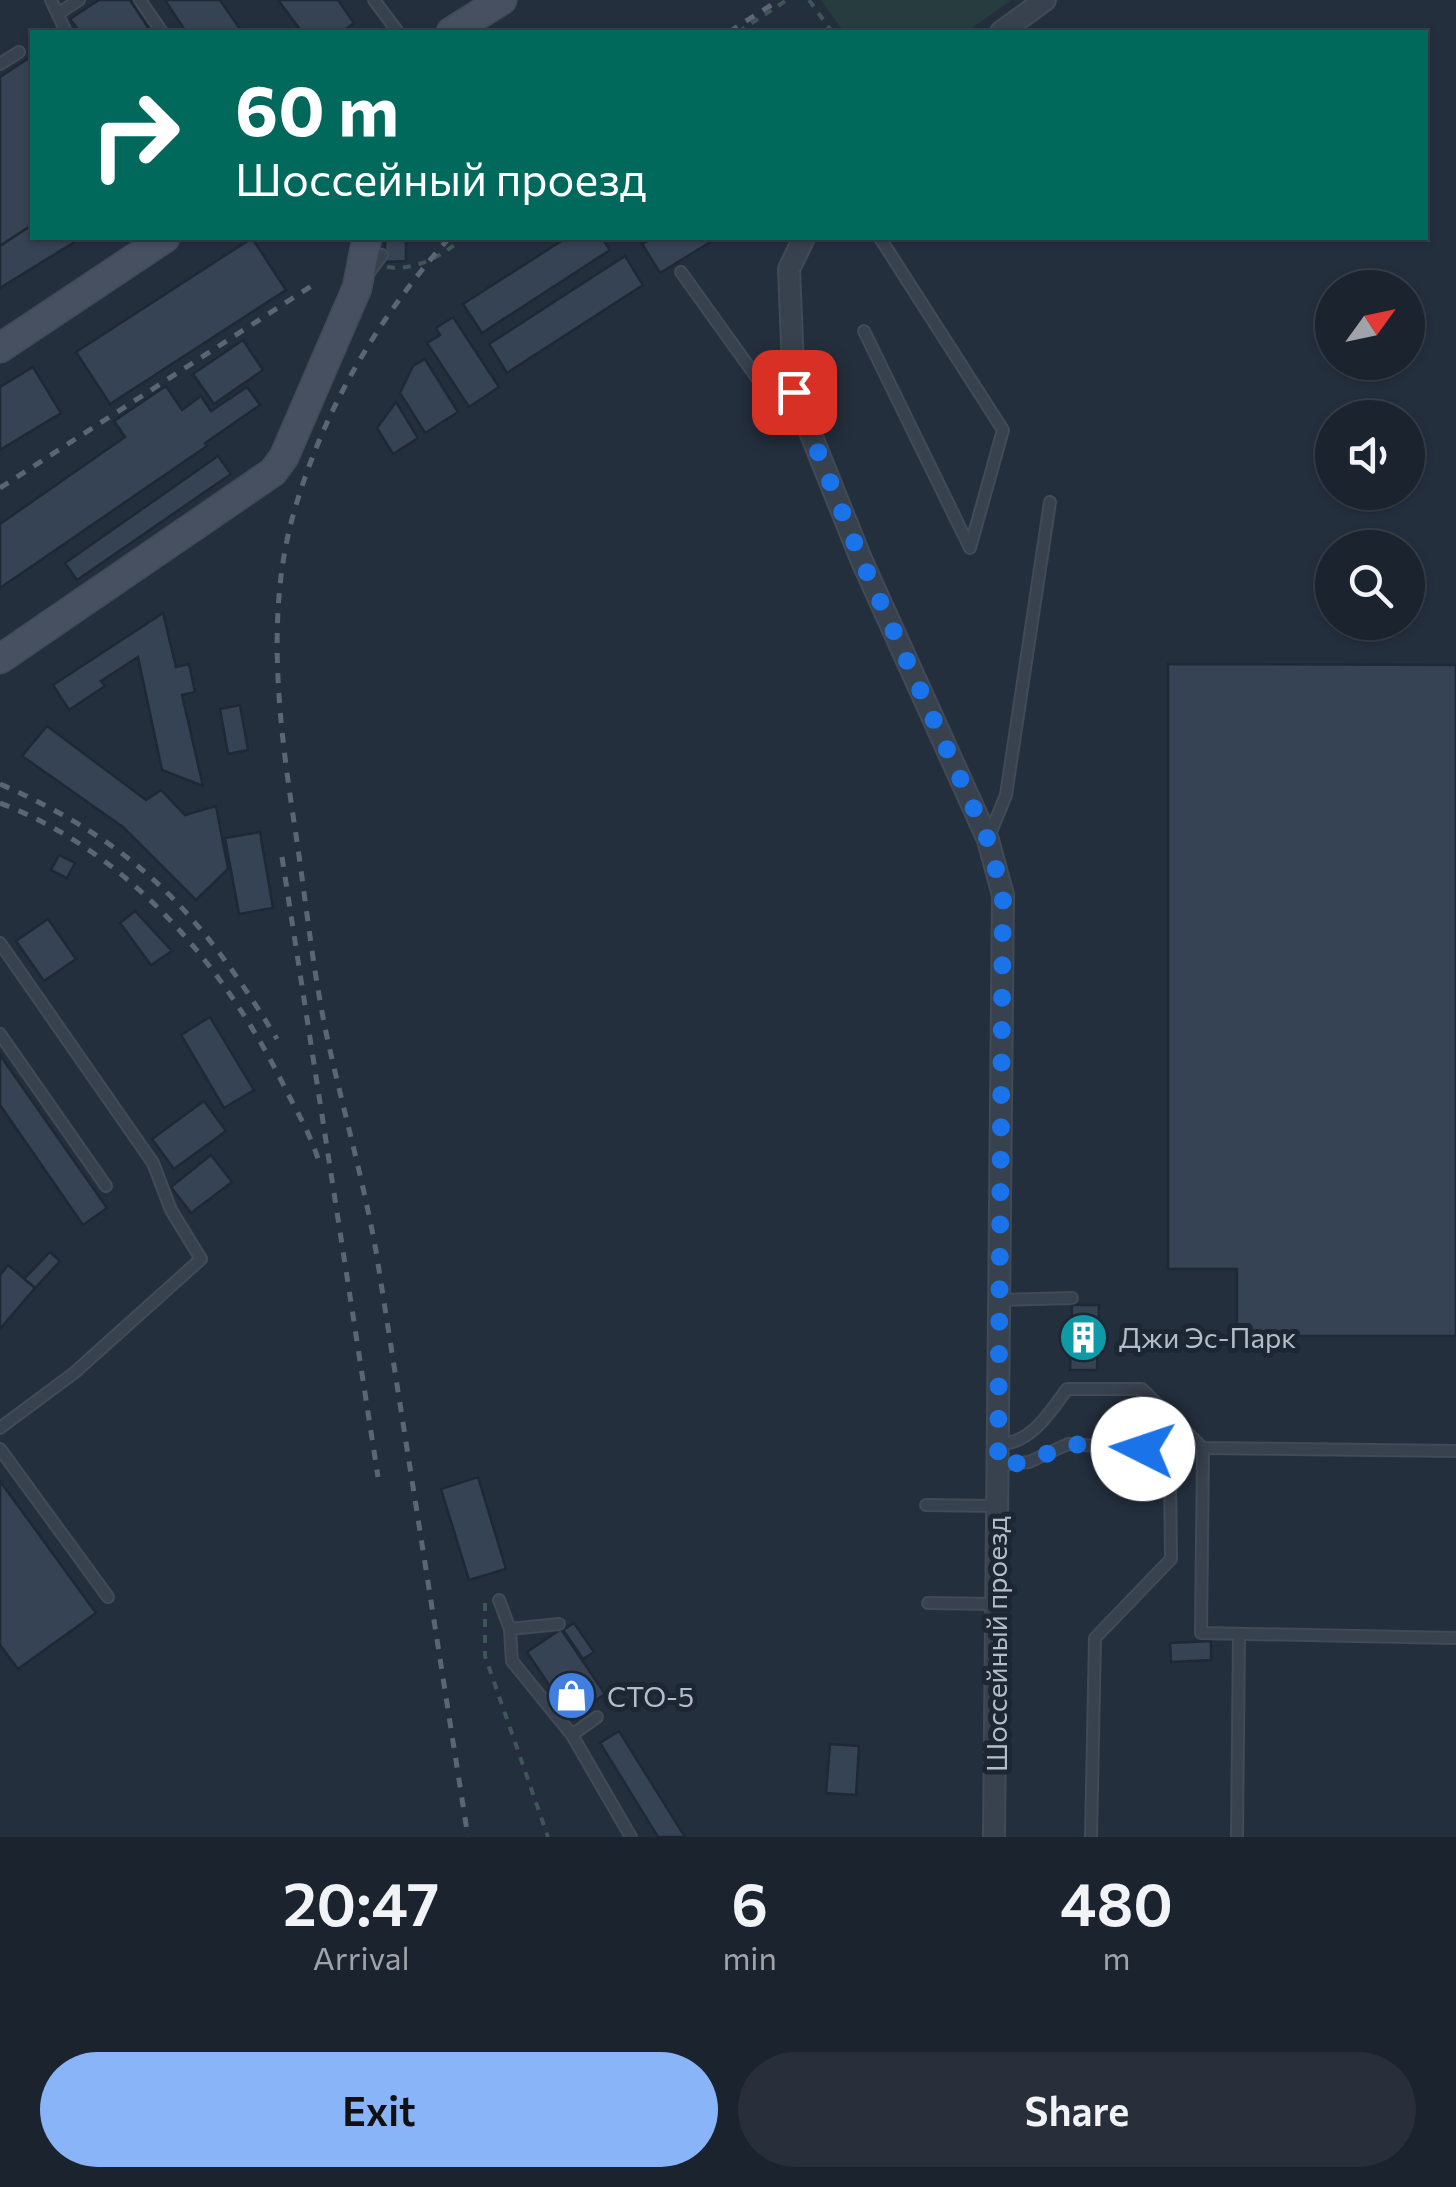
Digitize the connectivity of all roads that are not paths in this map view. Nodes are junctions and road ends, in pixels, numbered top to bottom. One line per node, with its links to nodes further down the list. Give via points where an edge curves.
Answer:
1 (51, 0): 7 (lane)
2 (79, 0): 7 (lane)
3 (140, 0): 9 (lane)
4 (374, 0): 10 (lane)
5 (496, 1): 11 (street)
6 (1038, 5): 12 (street)
7 (59, 14): 8 (lane)
8 (65, 30)
9 (161, 30)
10 (396, 30)
11 (454, 30)
12 (1004, 30)
13 (20, 52): 14 (lane)
14 (0, 64)
15 (163, 240): 21 (street)
16 (803, 240): 22 (street, Шоссейный проезд, via 790,269)
17 (881, 240): 20 (lane, via 1003,430 970,548)
18 (376, 251): 24 (street, via 273,472)
19 (681, 272): 22 (lane, via 757,378)
20 (864, 331)
21 (0, 348)
22 (794, 392): 25 (street, Шоссейный проезд)
23 (1050, 502): 25 (lane, via 1006,795)
24 (0, 660)
25 (988, 840): 30 (street, Шоссейный проезд, via 1003,895)
26 (0, 943): 31 (lane, via 154,1163 171,1210 202,1259 74,1373)
27 (0, 1034): 28 (lane)
28 (106, 1186)
29 (1072, 1298): 30 (lane)
30 (998, 1300): 35 (street, Шоссейный проезд)
31 (0, 1428)
32 (1203, 1448): 34 (lane); 35 (lane, via 1142,1388 1067,1389 1036,1430); 44 (lane, via 1201,1633)
33 (0, 1449): 38 (lane)
34 (1456, 1451)
35 (998, 1454): 37 (street, Шоссейный проезд); 50 (lane, via 1029,1462 1068,1444 1143,1449 1170,1480 1172,1559 1094,1638)
36 (926, 1505): 37 (lane)
37 (997, 1506): 41 (street, Шоссейный проезд)
38 (108, 1597)
39 (499, 1600): 43 (lane)
40 (928, 1603): 41 (lane)
41 (996, 1604): 49 (street, Шоссейный проезд)
42 (559, 1624): 43 (lane)
43 (510, 1630): 47 (lane, via 512,1662)
44 (1239, 1634): 45 (lane); 51 (lane)
45 (1456, 1638)
46 (597, 1717): 47 (lane)
47 (572, 1734): 48 (lane)
48 (631, 1837)
49 (994, 1837)
50 (1091, 1837)
51 (1237, 1837)

